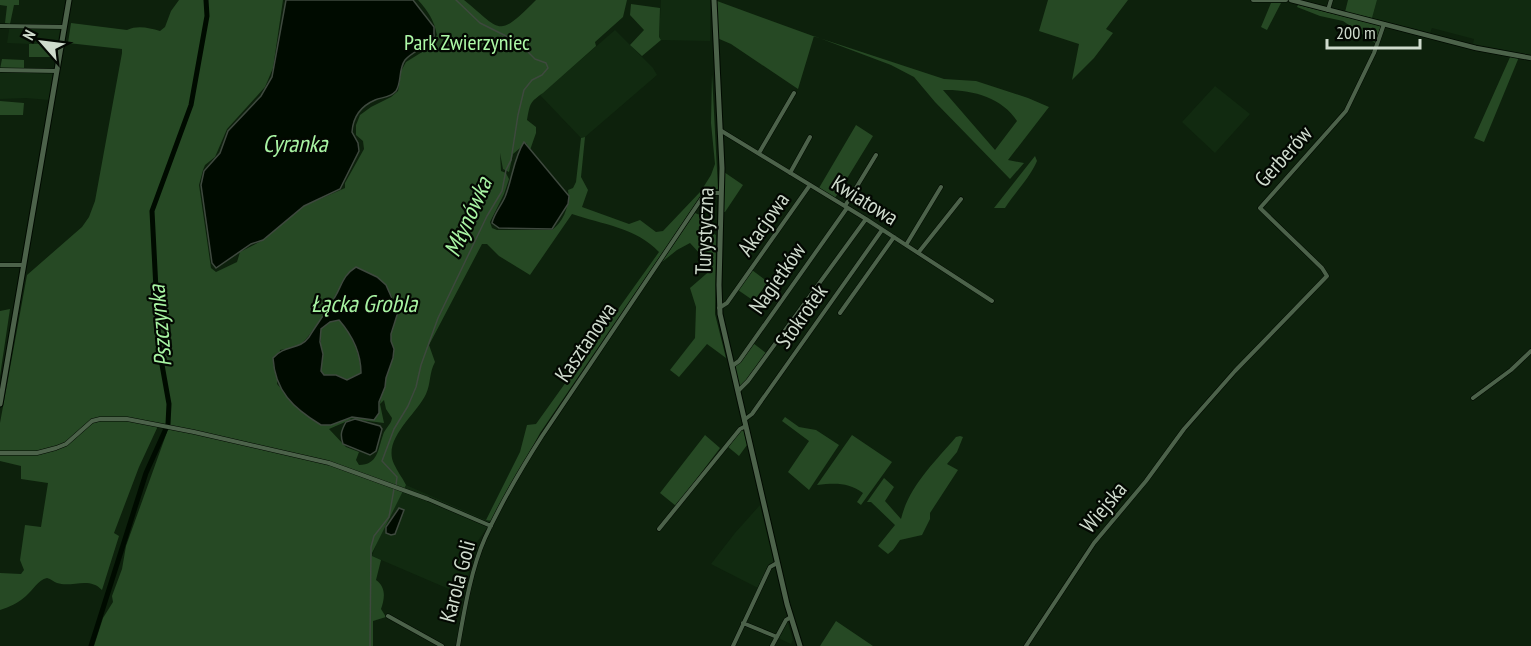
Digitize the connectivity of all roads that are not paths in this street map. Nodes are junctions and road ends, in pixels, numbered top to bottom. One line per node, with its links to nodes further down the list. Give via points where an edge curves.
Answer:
1 (69, 0): 10 (main road)
2 (714, 0): 15 (main road, Turystyczna)
3 (1253, 0): 4 (street)
4 (1286, 0)
5 (1291, 0): 7 (street)
6 (1331, 0): 7 (street)
7 (1328, 10): 8 (street)
8 (1384, 24): 11 (street); 38 (street, Gerberów, via 1346,111 1260,208 1327,276)
9 (0, 26): 10 (street)
10 (64, 27): 13 (main road)
11 (1531, 58)
12 (0, 70): 13 (street)
13 (57, 71): 31 (main road)
14 (794, 93): 17 (street)
15 (720, 130): 17 (street, Kwiatowa); 22 (main road, Turystyczna)
16 (810, 137): 19 (street)
17 (759, 153): 19 (street, Kwiatowa)
18 (876, 155): 24 (street, Nagietków)
19 (790, 173): 20 (street, Kwiatowa)
20 (810, 185): 24 (street, Kwiatowa); 33 (street, Akacjowa, via 727,303)
21 (941, 187): 28 (street)
22 (721, 193): 33 (main road, Turystyczna); 43 (street, Kasztanowa, via 704,195 542,436)
23 (961, 199): 29 (street)
24 (846, 207): 25 (street, Kwiatowa); 36 (street, Nagietków)
25 (866, 219): 26 (street, Kwiatowa); 37 (street)
26 (882, 230): 27 (street, Kwiatowa); 41 (street, Stokrotek)
27 (894, 237): 28 (street, Kwiatowa); 34 (street)
28 (906, 245): 29 (street, Kwiatowa)
29 (918, 253): 32 (street, Kwiatowa)
30 (0, 265): 31 (street)
31 (24, 265): 40 (main road)
32 (992, 301)
33 (719, 308): 36 (main road, Turystyczna)
34 (840, 313)
35 (1531, 351): 39 (street)
36 (732, 366): 37 (main road, Turystyczna)
37 (738, 391): 41 (main road, Turystyczna)
38 (1214, 395): 55 (street, Wiejska, via 1094,543)
39 (1473, 398)
40 (0, 404)
41 (745, 423): 44 (street); 45 (main road, Turystyczna)
42 (0, 453): 43 (street, via 37,453 56,448 100,419 156,423 329,463)
43 (491, 526): 51 (street, Karola Goli, via 467,597)
44 (659, 529)
45 (778, 563): 47 (main road, Turystyczna); 48 (street, via 771,567)
46 (388, 616): 50 (street)
47 (791, 617): 49 (street); 54 (main road, Turystyczna)
48 (743, 623): 49 (street); 52 (street)
49 (777, 637): 53 (street)
50 (442, 646)
51 (458, 646)
52 (733, 646)
53 (772, 646)
54 (800, 646)
55 (1026, 646)

